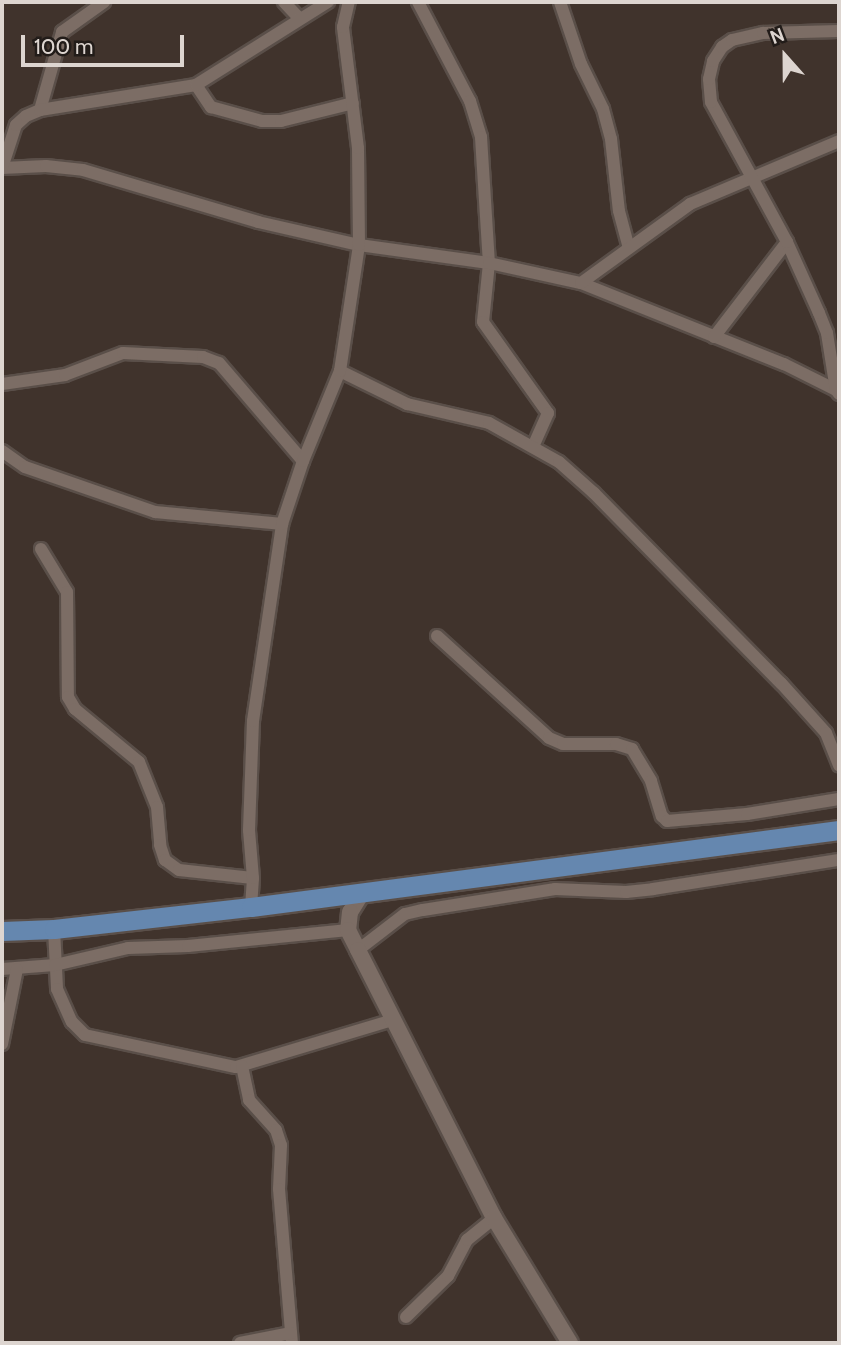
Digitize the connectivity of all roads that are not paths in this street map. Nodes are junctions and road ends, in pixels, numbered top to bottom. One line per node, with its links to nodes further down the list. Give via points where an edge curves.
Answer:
1 (104, 2): 11 (street, via 62,32)
2 (284, 2): 7 (street)
3 (328, 2): 7 (street)
4 (349, 2): 10 (street, via 344,27)
5 (418, 2): 18 (street, via 470,101 481,137)
6 (560, 2): 17 (street, via 603,110)
7 (300, 19): 9 (street)
8 (839, 31): 14 (street, via 744,36 722,47 713,61 711,102)
9 (196, 85): 10 (street, via 211,107 262,121 281,121); 11 (street)
10 (353, 103): 16 (street)
11 (40, 110): 13 (street, via 16,125)
12 (839, 141): 14 (street)
13 (2, 168): 16 (street, via 83,170 258,222)
14 (749, 177): 15 (street); 17 (street, via 690,204)
15 (787, 242): 20 (street); 23 (street, via 827,333)
16 (359, 245): 18 (street); 21 (street)
17 (629, 248): 19 (street)
18 (489, 263): 19 (street); 24 (street, via 482,314 485,327 548,413)
19 (581, 284): 20 (street)
20 (714, 337): 23 (street)
21 (340, 371): 24 (street, via 407,404 489,423); 26 (street)
22 (2, 384): 26 (street, via 65,375 123,353 203,357 219,363)
23 (838, 392)
24 (533, 447): 30 (street, via 586,485 781,683 826,733)
25 (2, 451): 27 (street, via 16,464 155,512)
26 (303, 461): 27 (street)
27 (282, 524): 34 (street, via 253,721 249,830)
28 (41, 549): 34 (street, via 67,592 68,697 75,709 139,762 157,807 165,860 179,870)
29 (436, 636): 31 (street, via 549,738 563,744 616,744 632,749 651,780 667,821)
30 (839, 766)
31 (839, 799)
32 (839, 830): 35 (main road)
33 (839, 860): 40 (street, via 653,889 555,889 423,909 405,914)
34 (253, 878): 36 (street)
35 (362, 893): 36 (main road); 38 (street, via 350,912)
36 (251, 907): 37 (main road)
37 (54, 929): 39 (main road); 41 (street)
38 (348, 930): 40 (street); 41 (street, via 128,948)
39 (2, 931)
40 (358, 950): 44 (street)
41 (55, 965): 43 (street); 46 (street, via 65,1008 85,1035)
42 (2, 969): 43 (street)
43 (17, 969): 45 (street)
44 (393, 1020): 46 (street); 47 (street)
45 (2, 1044)
46 (242, 1066): 49 (street, via 248,1100 276,1130 281,1145 279,1189)
47 (494, 1218): 48 (street, via 467,1240 448,1276); 51 (street)
48 (406, 1317)
49 (292, 1338): 50 (street)
50 (240, 1343)
51 (570, 1343)

